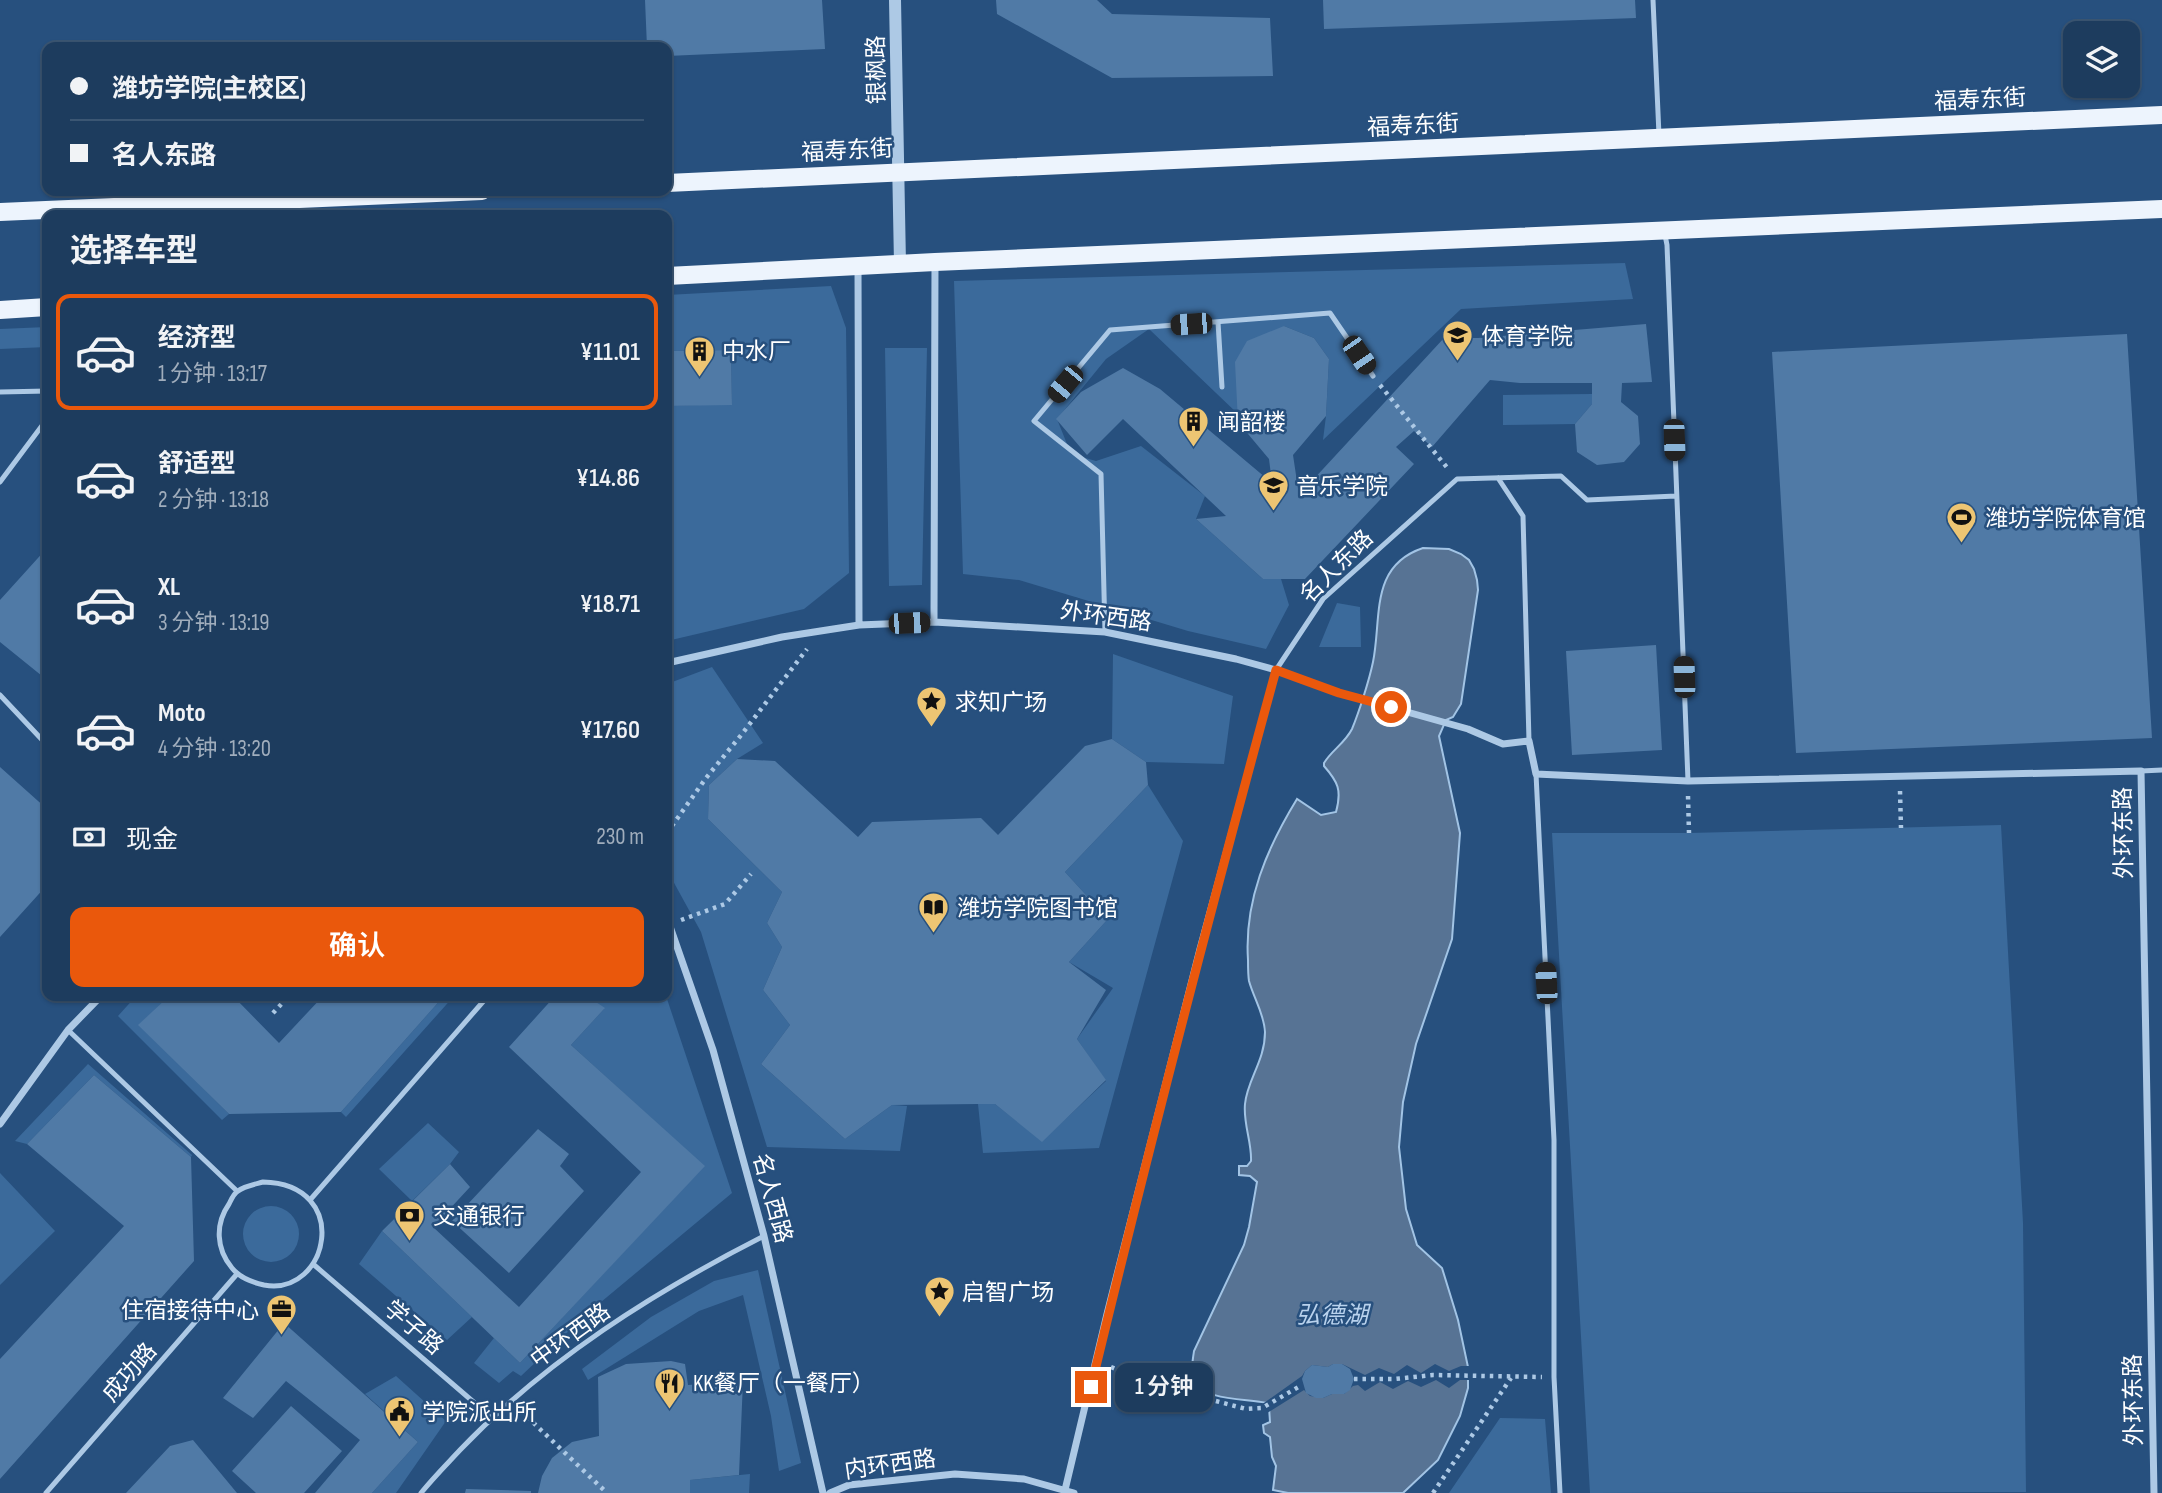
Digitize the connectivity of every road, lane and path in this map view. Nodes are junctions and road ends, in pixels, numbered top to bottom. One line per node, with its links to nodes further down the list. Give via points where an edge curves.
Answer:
1 (895, 0): 5 (street, 银枫路)
2 (1653, 0): 4 (lane)
3 (2162, 115): 4 (main road, 福寿东街)
4 (1660, 138): 5 (main road, 福寿东街)
5 (900, 173): 6 (main road, 福寿东街); 14 (street, 银枫路)
6 (672, 183)
7 (367, 196): 10 (main road)
8 (2162, 209): 12 (main road)
9 (42, 210): 11 (main road)
10 (46, 210)
11 (0, 212)
12 (1664, 231): 13 (main road); 28 (lane)
13 (934, 262): 14 (main road); 29 (street)
14 (900, 264): 15 (main road)
15 (858, 267): 16 (main road); 30 (street)
16 (672, 276)
17 (42, 307): 18 (main road)
18 (0, 310)
19 (1218, 322): 20 (lane, via 1330,313); 21 (lane); 32 (lane, via 1110,330 1034,421 1101,474)
20 (1373, 376): 26 (path)
21 (1222, 387)
22 (42, 391): 23 (lane)
23 (0, 392)
24 (42, 426): 27 (lane)
25 (1498, 478): 26 (lane); 28 (lane, via 1561,476 1587,500); 37 (lane, via 1523,516)
26 (1457, 479): 34 (lane, 名人东路, via 1323,599)
27 (0, 482)
28 (1676, 496): 42 (lane)
29 (934, 622): 30 (street, 外环西路); 32 (street, 外环西路)
30 (859, 625): 31 (street, 外环西路)
31 (820, 631): 33 (street, 外环西路); 43 (path)
32 (1105, 632): 34 (street, 外环西路)
33 (672, 662)
34 (1276, 670): 37 (street, 外环西路, via 1503,744); 60 (street, 名人东路, via 1200,949)
35 (0, 695): 36 (lane)
36 (42, 740)
37 (1529, 741): 40 (street)
38 (2162, 770): 39 (lane)
39 (2141, 771): 41 (street, 外环东路); 76 (street, 外环东路)
40 (1536, 774): 42 (street, 外环东路); 62 (lane, via 1554,1140)
41 (1899, 776): 42 (street, 外环东路); 44 (path)
42 (1688, 781): 45 (path)
43 (672, 826)
44 (1901, 828)
45 (1689, 833)
46 (751, 874): 47 (path, via 725,904)
47 (672, 921)
48 (672, 933): 57 (street, 名人西路, via 713,1050)
49 (96, 1001): 53 (street)
50 (284, 1001): 52 (path)
51 (484, 1001): 56 (lane)
52 (273, 1013)
53 (68, 1030): 54 (street); 55 (lane)
54 (0, 1124)
55 (237, 1191): 56 (lane, via 263,1182 280,1183 297,1188); 59 (lane, via 218,1228 219,1245)
56 (310, 1200): 58 (lane, via 323,1231)
57 (764, 1236): 65 (lane, 中环西路, via 665,1289); 71 (street, 名人西路)
58 (313, 1264): 59 (lane, via 286,1284 252,1283); 66 (lane, 学子路)
59 (237, 1274): 68 (lane, 成功路)
60 (1097, 1361): 64 (path, via 1152,1384 1246,1409 1262,1408); 67 (street, 名人东路)
61 (1511, 1377): 62 (path); 63 (path); 74 (path)
62 (1554, 1377): 75 (lane)
63 (1354, 1379)
64 (1302, 1385)
65 (510, 1401): 66 (lane, 中环西路); 70 (path)
66 (491, 1417): 69 (lane, 中环西路)
67 (1065, 1490): 72 (street, 内环西路, via 1024,1479 955,1474 849,1485); 73 (street, 内环西路)
68 (46, 1493)
69 (421, 1493)
70 (607, 1493)
71 (823, 1493)
72 (830, 1493)
73 (1074, 1493)
74 (1433, 1493)
75 (1560, 1493)
76 (2154, 1493)

